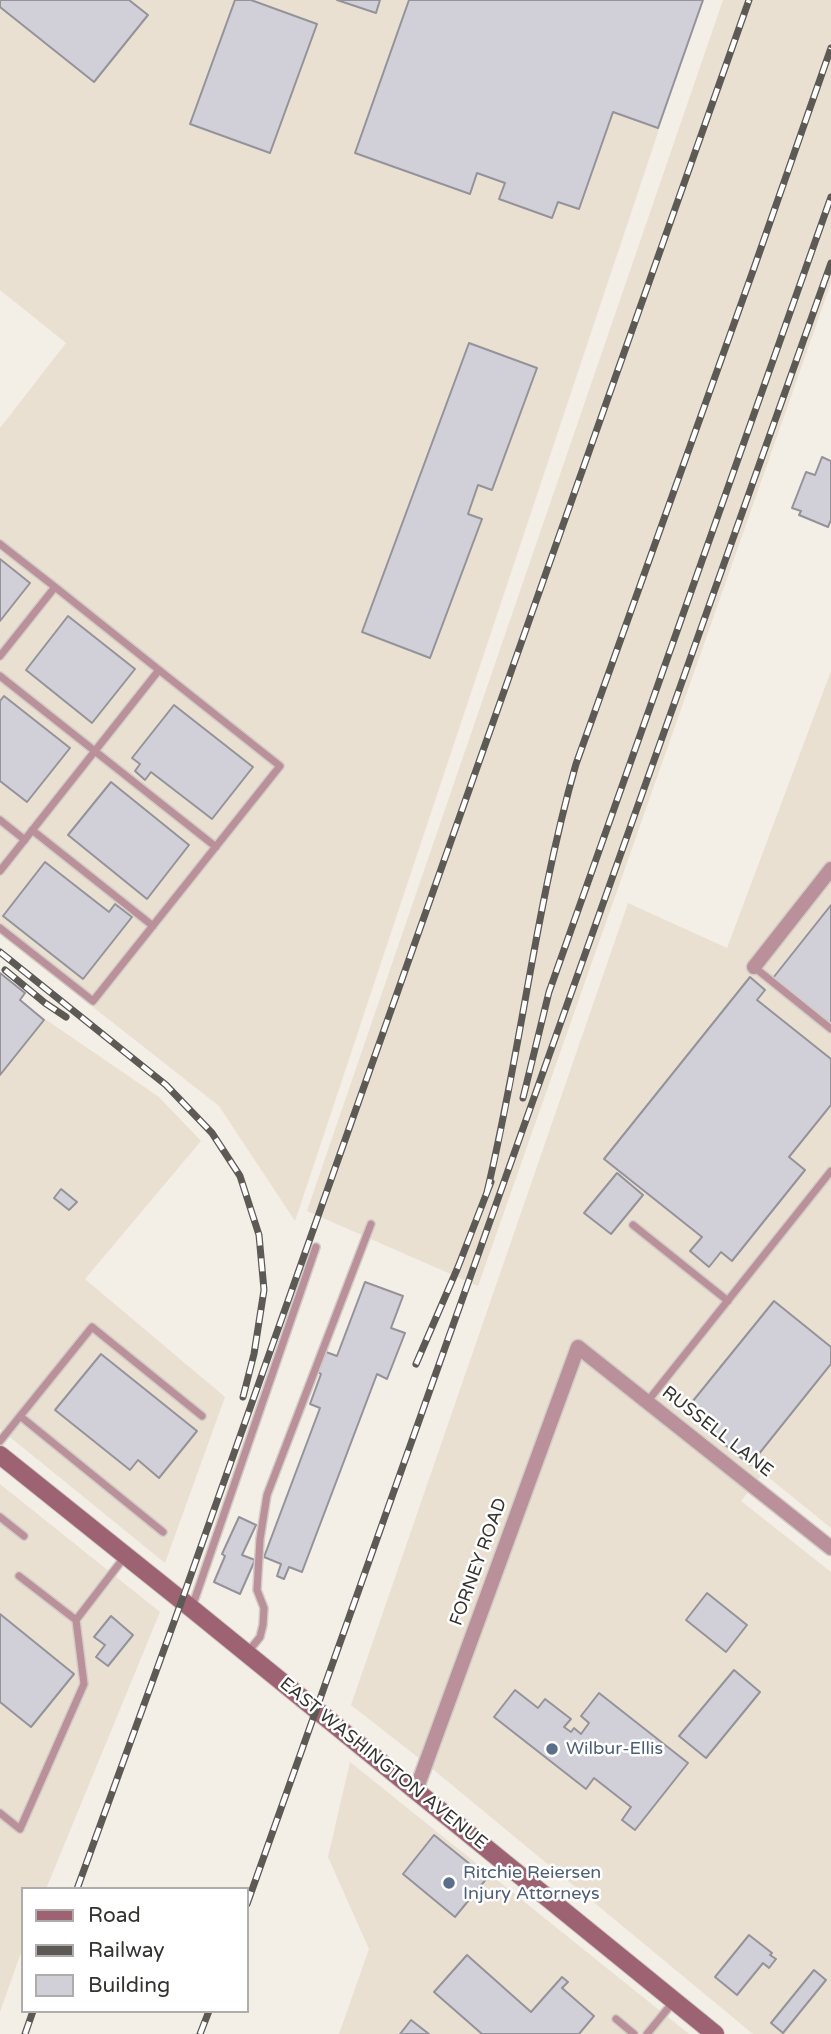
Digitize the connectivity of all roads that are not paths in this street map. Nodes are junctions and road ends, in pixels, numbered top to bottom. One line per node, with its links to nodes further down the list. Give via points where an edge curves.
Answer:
1 (0, 544): 2 (lane)
2 (55, 587): 3 (lane); 4 (lane)
3 (0, 656)
4 (159, 670): 6 (lane); 10 (lane, via 280,766)
5 (0, 676): 6 (lane)
6 (95, 751): 8 (lane); 10 (lane)
7 (0, 820): 9 (lane)
8 (32, 830): 9 (lane); 13 (lane)
9 (25, 839): 12 (lane)
10 (216, 847): 13 (lane)
11 (831, 869): 15 (street)
12 (0, 871)
13 (153, 926): 14 (lane, via 93,1002)
14 (0, 928)
15 (754, 967): 16 (lane)
16 (831, 1029)
17 (831, 1171): 21 (lane)
18 (371, 1224): 36 (lane, via 267,1495 257,1590 264,1608 263,1625)
19 (633, 1225): 21 (lane)
20 (316, 1247): 34 (lane)
21 (728, 1301): 23 (lane)
22 (578, 1347): 23 (street, RUSSELL LANE); 37 (street, FORNEY ROAD)
23 (647, 1402): 31 (street, RUSSELL LANE)
24 (20, 1416): 25 (lane, via 92,1327); 26 (lane); 29 (lane)
25 (202, 1416)
26 (0, 1441)
27 (2, 1460): 32 (main road, EAST WASHINGTON AVENUE)
28 (0, 1517): 30 (lane)
29 (163, 1532)
30 (24, 1536)
31 (831, 1548)
32 (126, 1555): 34 (main road, EAST WASHINGTON AVENUE); 35 (lane)
33 (19, 1576): 35 (lane)
34 (187, 1604): 36 (main road, EAST WASHINGTON AVENUE)
35 (76, 1620): 38 (lane, via 84,1684 20,1829)
36 (247, 1653): 37 (main road, EAST WASHINGTON AVENUE)
37 (416, 1790): 39 (main road, EAST WASHINGTON AVENUE)
38 (0, 1813)
39 (674, 2001): 42 (lane); 43 (main road, EAST WASHINGTON AVENUE)
40 (616, 2019): 41 (lane)
41 (634, 2034)
42 (648, 2034)
43 (715, 2034)

